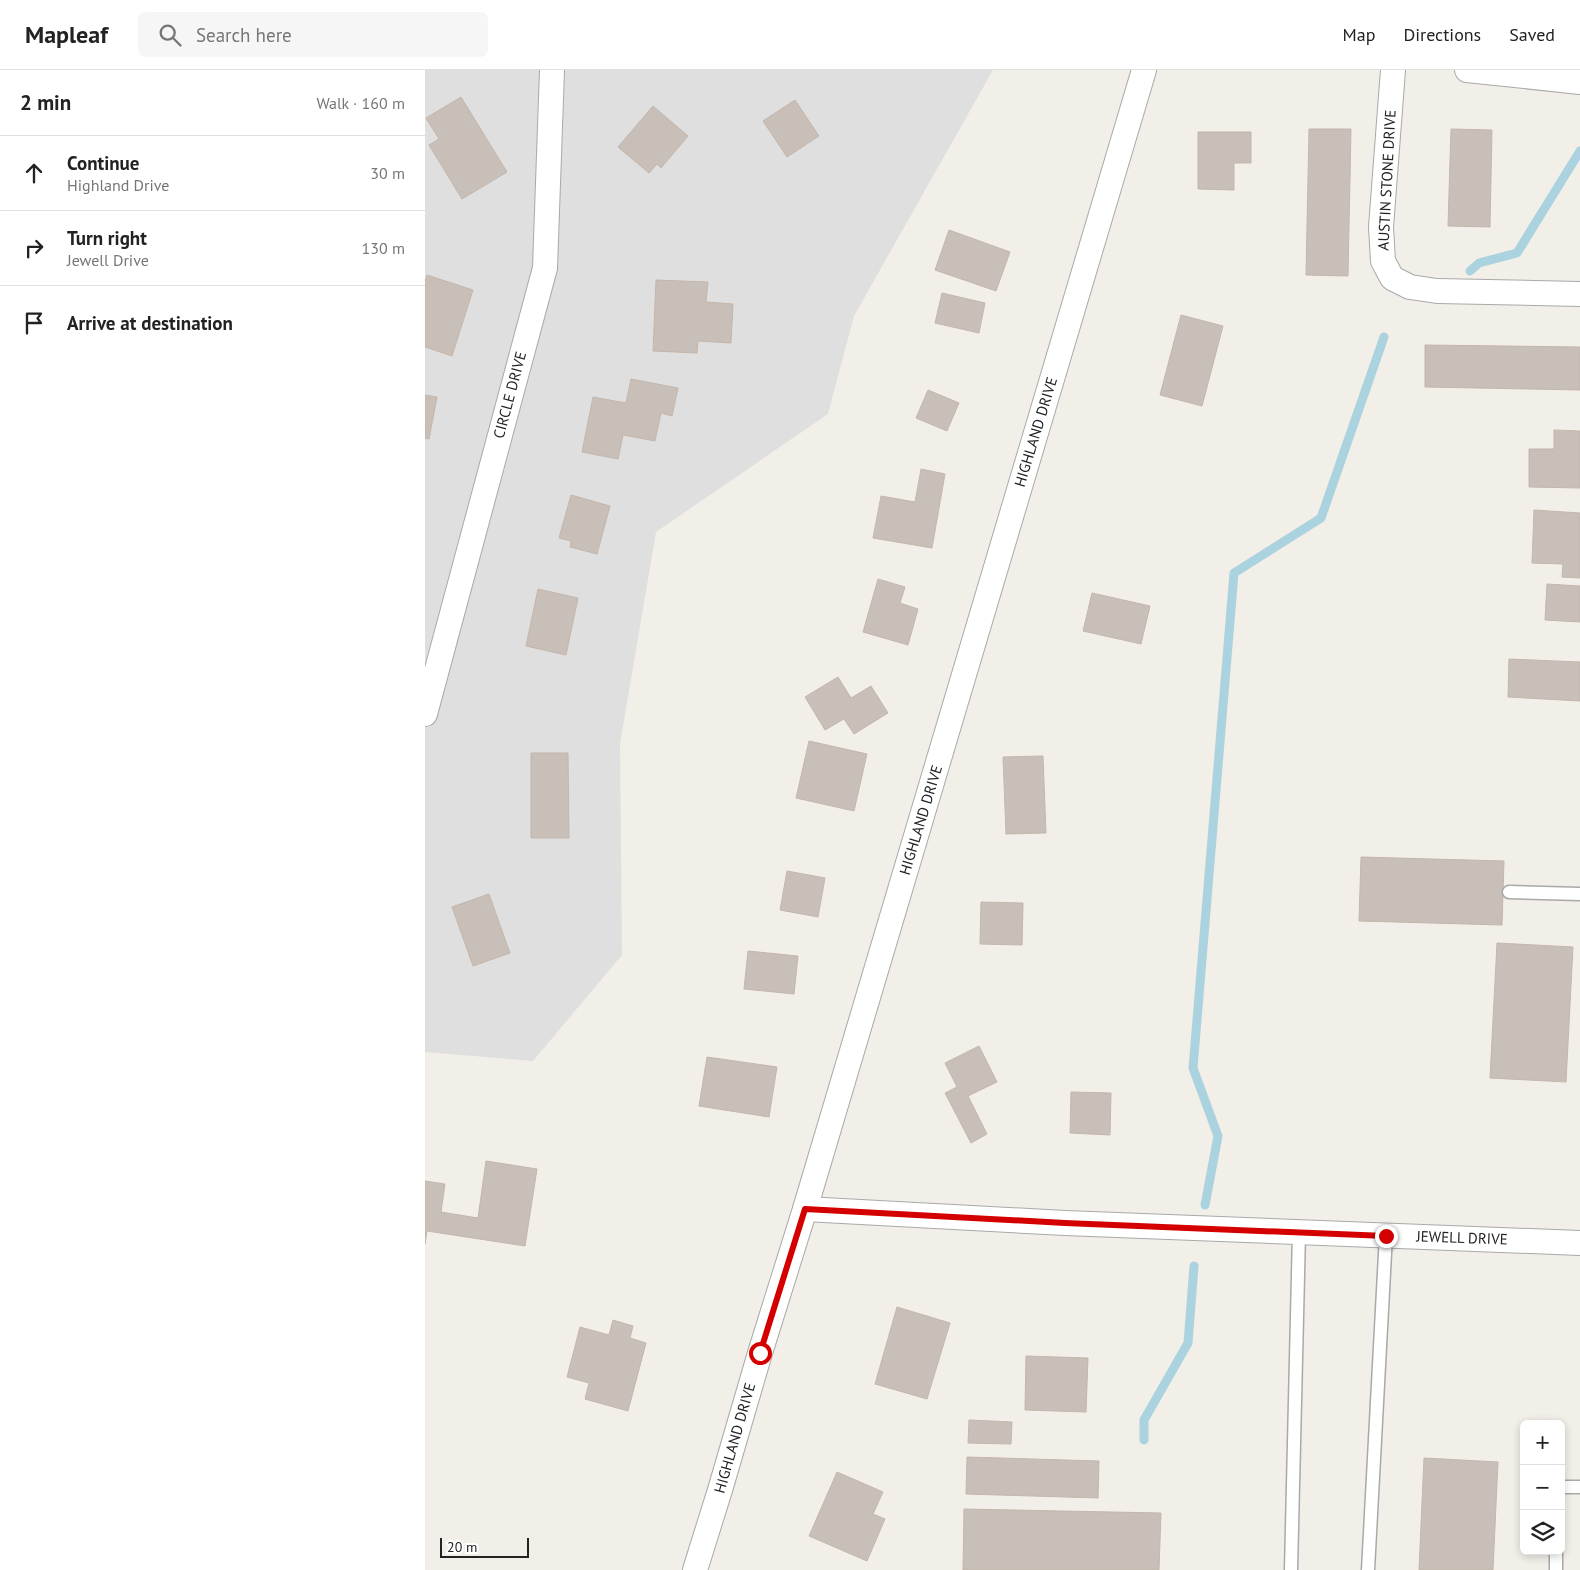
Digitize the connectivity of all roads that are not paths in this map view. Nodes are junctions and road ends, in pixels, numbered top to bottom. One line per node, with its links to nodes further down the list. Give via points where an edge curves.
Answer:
1 (552, 70): 7 (street, CIRCLE DRIVE, via 545,268)
2 (1144, 70): 10 (street, HIGHLAND DRIVE)
3 (1393, 70): 6 (street, AUSTIN STONE DRIVE, via 1381,227 1383,261 1391,278 1410,287 1437,291)
4 (1467, 70): 5 (street)
5 (1580, 82)
6 (1580, 294)
7 (425, 714)
8 (1509, 892): 9 (lane)
9 (1580, 894)
10 (805, 1209): 11 (street, JEWELL DRIVE); 17 (street, HIGHLAND DRIVE)
11 (1299, 1232): 12 (street, JEWELL DRIVE); 18 (lane)
12 (1386, 1236): 13 (street, JEWELL DRIVE); 19 (lane)
13 (1580, 1243)
14 (1565, 1487): 15 (lane)
15 (1580, 1487)
16 (1557, 1555): 20 (lane)
17 (695, 1570)
18 (1291, 1570)
19 (1368, 1570)
20 (1556, 1570)

